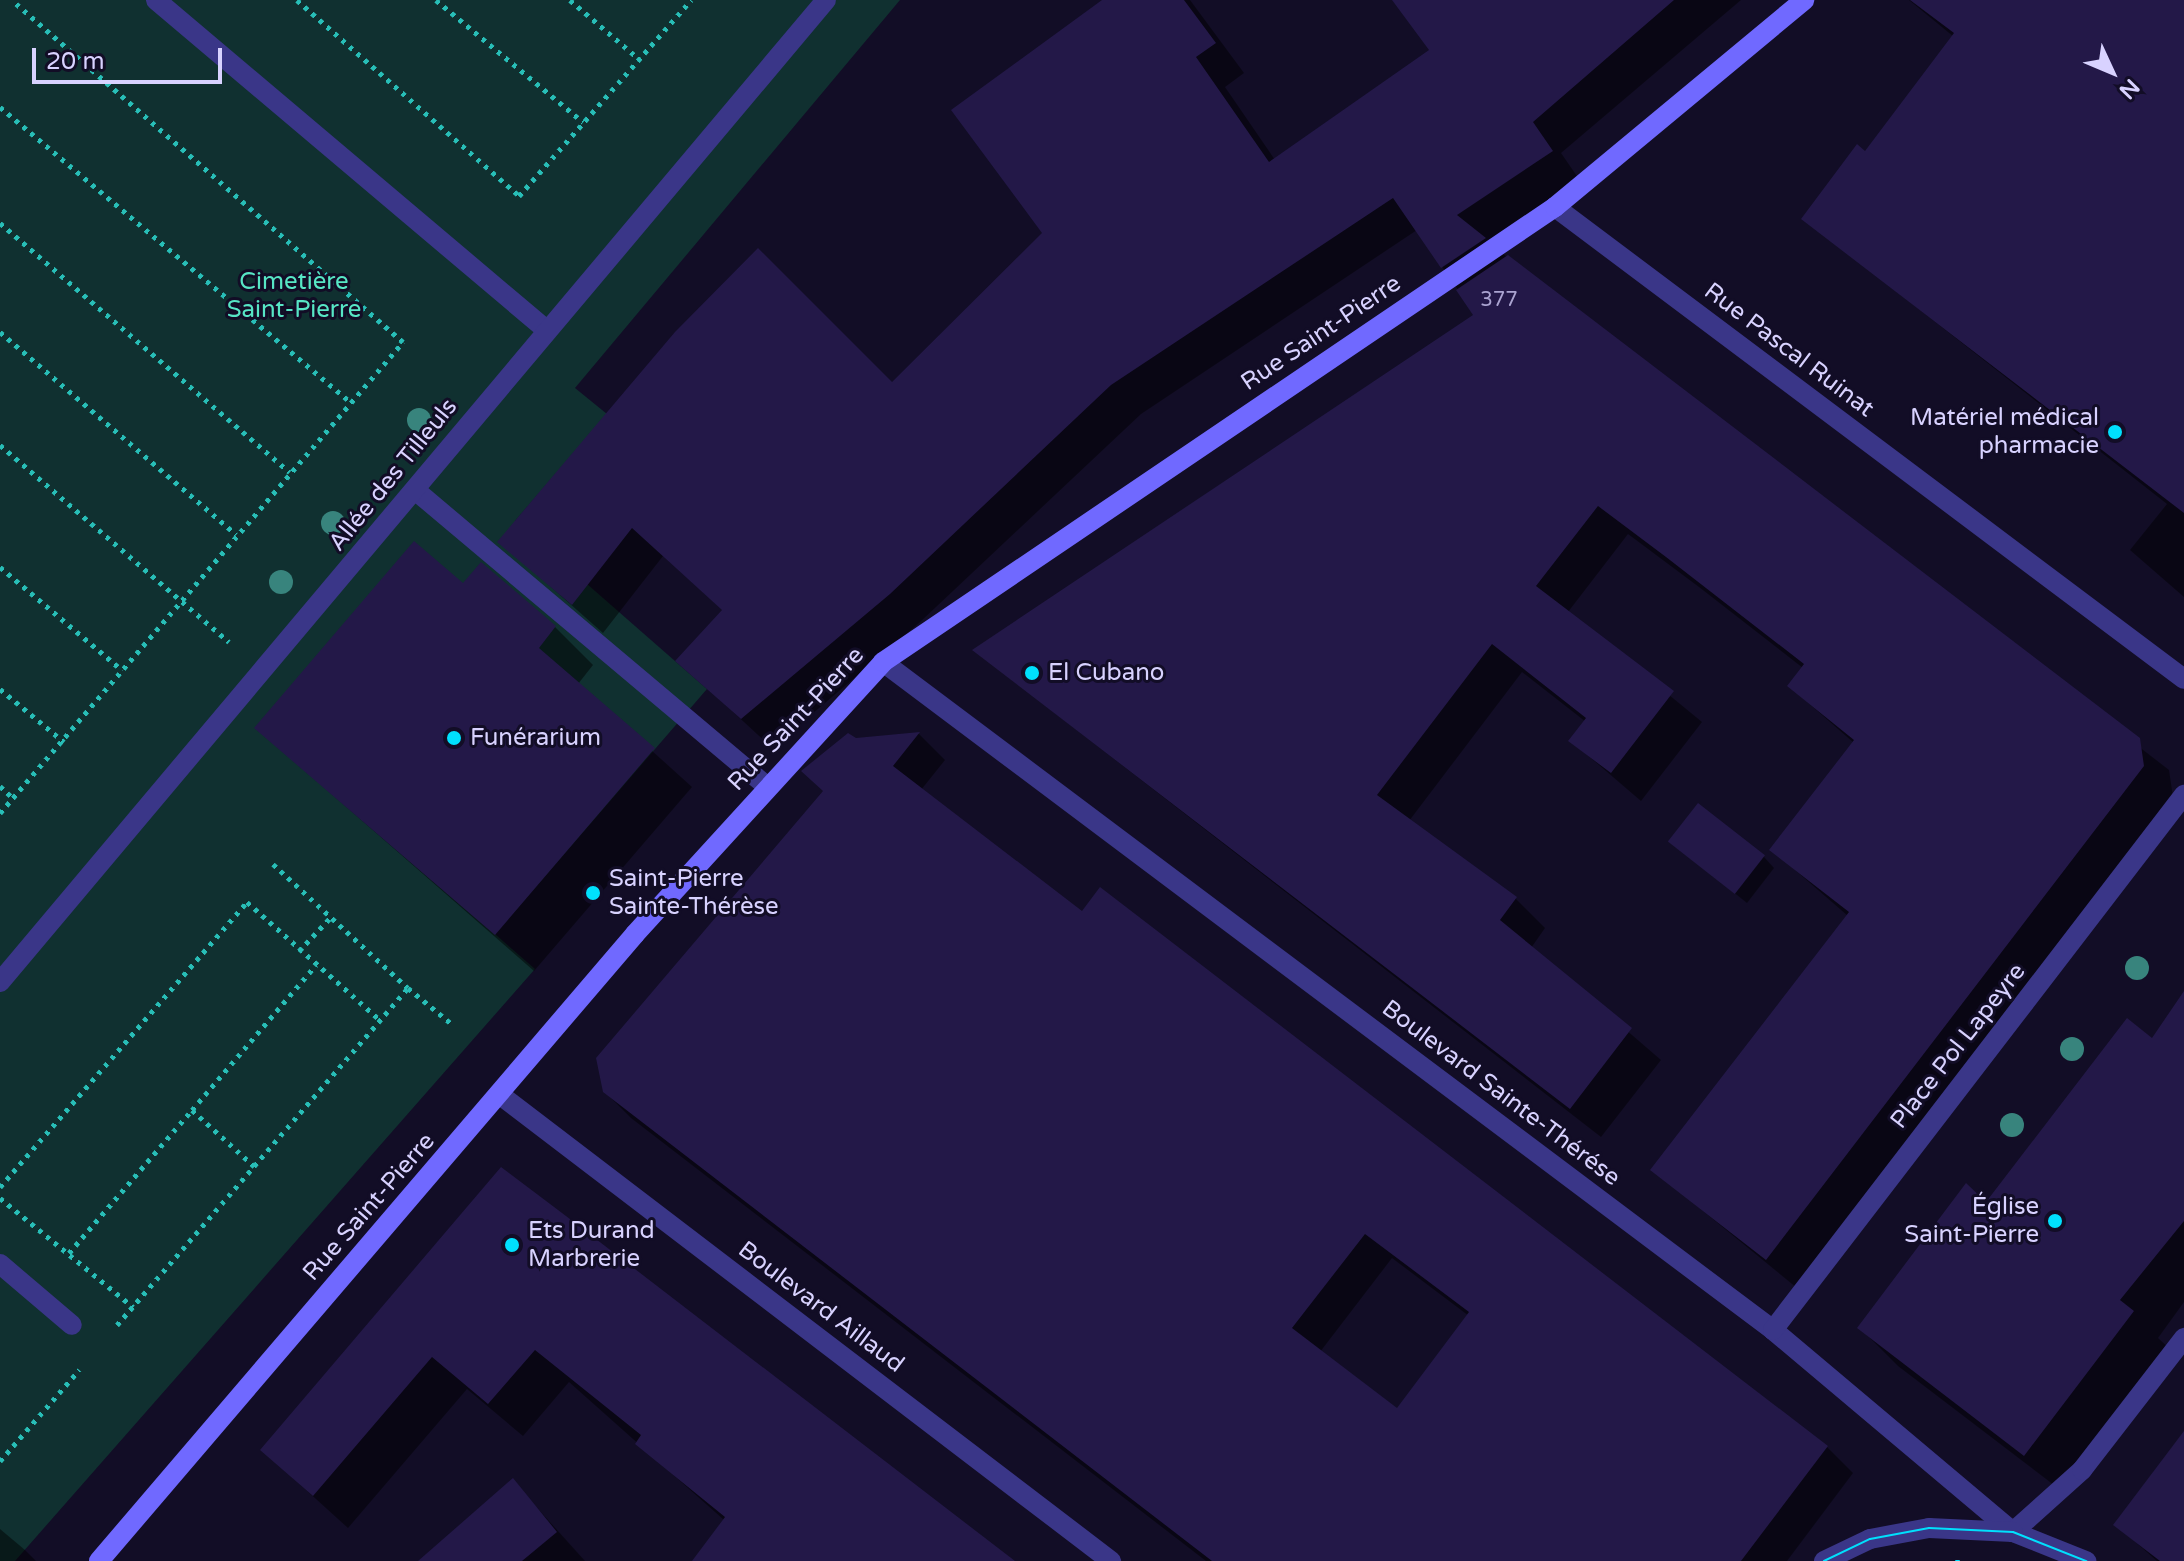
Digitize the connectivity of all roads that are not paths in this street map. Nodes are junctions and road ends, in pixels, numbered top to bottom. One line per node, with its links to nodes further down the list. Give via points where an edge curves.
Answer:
1 (156, 0): 5 (street)
2 (826, 0): 5 (street, Allée des Tilleuls)
3 (1804, 0): 4 (main road, Rue Saint-Pierre)
4 (1555, 207): 7 (main road, Rue Saint-Pierre); 8 (street, Rue Pascal Ruinat)
5 (544, 328): 6 (street, Allée des Tilleuls)
6 (415, 490): 9 (street); 11 (street, Allée des Tilleuls, via 266,674)
7 (883, 662): 9 (main road, Rue Saint-Pierre); 15 (street, Boulevard Sainte-Thérése)
8 (2184, 679)
9 (768, 787): 12 (main road, Rue Saint-Pierre)
10 (2184, 795): 15 (street, Place Pol Lapeyre)
11 (0, 982)
12 (499, 1094): 18 (main road, Rue Saint-Pierre); 19 (street, Boulevard Aillaud)
13 (0, 1264): 14 (street)
14 (72, 1325)
15 (1773, 1330): 17 (street, Boulevard Sainte-Thérése)
16 (2184, 1338): 17 (street, via 2082,1470)
17 (2013, 1532): 20 (street, via 1929,1528 1870,1539); 21 (street, Boulevard Sainte-Thérése)
18 (99, 1561)
19 (1111, 1561)
20 (1824, 1561)
21 (2086, 1561)

